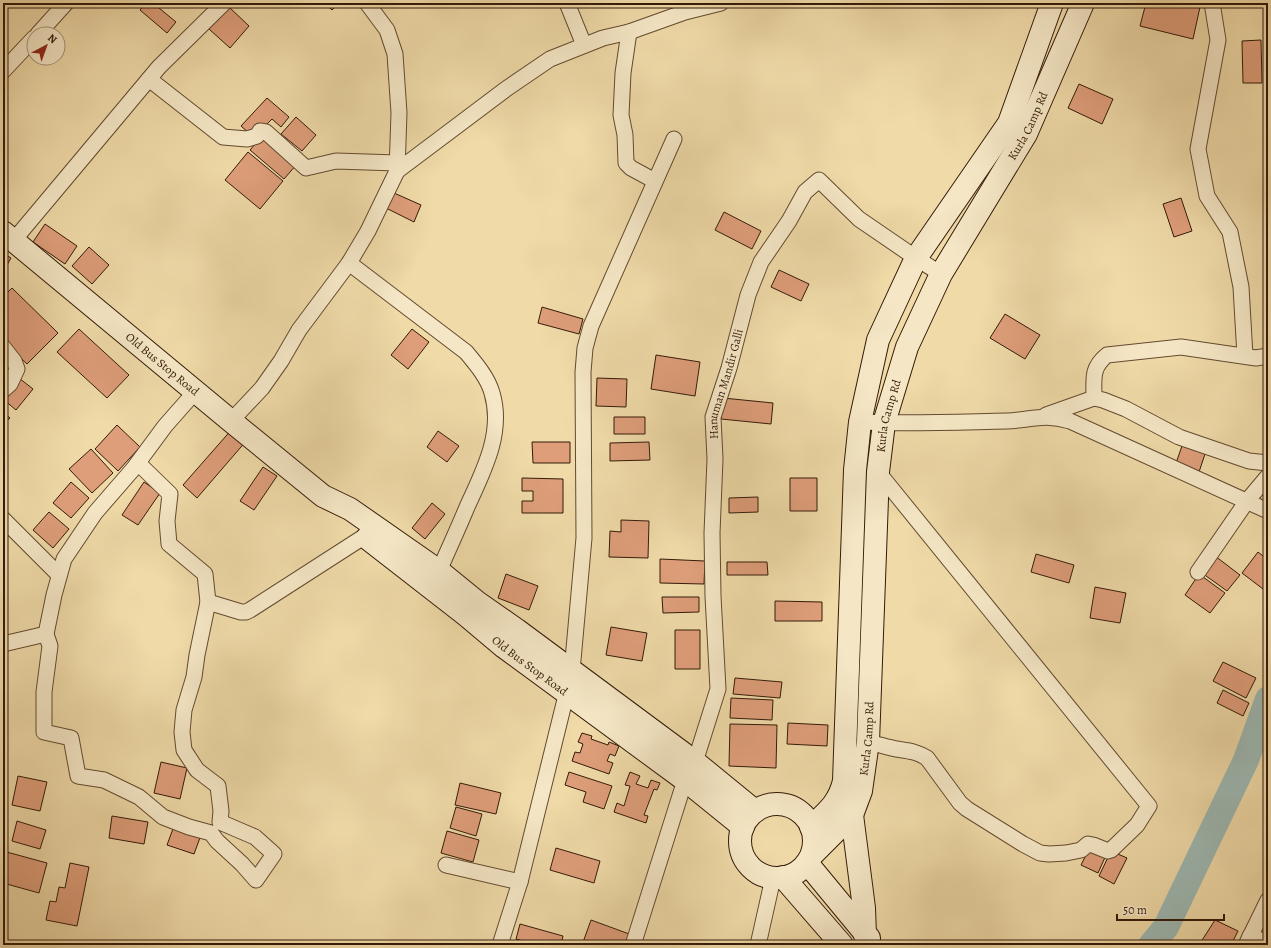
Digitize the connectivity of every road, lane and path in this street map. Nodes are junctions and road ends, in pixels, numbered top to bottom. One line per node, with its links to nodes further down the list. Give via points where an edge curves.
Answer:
1 (66, 3): 9 (street)
2 (224, 3): 14 (street)
3 (367, 3): 16 (street, via 387,30 395,54 399,113)
4 (567, 3): 11 (street)
5 (721, 3): 10 (street, via 685,12)
6 (1052, 3): 19 (main road, Kurla Camp Rd, via 1009,123)
7 (1083, 3): 21 (main road, Kurla Camp Rd, via 1026,134)
8 (1212, 3): 23 (street, via 1218,40 1198,149 1207,196 1230,232 1241,286)
9 (45, 26)
10 (629, 32): 11 (street); 17 (street, via 623,73 622,115 626,163)
11 (584, 45): 16 (street, via 550,59)
12 (26, 47): 13 (street)
13 (3, 71)
14 (149, 79): 16 (street, via 222,137 246,139 257,136 260,131 266,132 306,168 336,161); 18 (street)
15 (674, 139): 17 (street)
16 (397, 167): 20 (street, via 368,231)
17 (655, 181): 48 (street, via 591,326 585,348 584,538)
18 (9, 236): 26 (main road, Old Bus Stop Road)
19 (916, 258): 21 (street, Hanuman Mandir Galli); 30 (main road, Kurla Camp Rd, via 878,340); 51 (street, Hanuman Mandir Galli, via 859,218 819,180 805,192 761,262 748,295 713,417 713,596 718,689)
20 (349, 263): 29 (street, via 299,330 262,388); 41 (street, via 466,352 480,370 492,393 496,418 494,440 484,470)
21 (941, 274): 31 (main road, Kurla Camp Rd, via 907,347)
22 (3, 347): 25 (street, via 17,369 10,384)
23 (1245, 356): 24 (street); 27 (street, via 1181,347 1107,355 1096,368)
24 (1268, 356)
25 (3, 390)
26 (195, 392): 29 (main road, Old Bus Stop Road); 32 (street, via 165,426)
27 (1094, 398): 28 (street); 33 (street, via 1126,409 1179,437 1250,461)
28 (1041, 416): 31 (street, via 1010,421); 37 (street, via 1070,421)
29 (231, 421): 36 (main road, Old Bus Stop Road)
30 (860, 422): 31 (street); 54 (main road, Kurla Camp Rd, via 855,470 844,781 832,808)
31 (884, 423): 34 (main road, Kurla Camp Rd)
32 (138, 463): 43 (street, via 95,513 64,559); 44 (street, via 170,494 167,521 169,544 205,574)
33 (1268, 463)
34 (878, 472): 50 (main road, Kurla Camp Rd); 50 (street, via 1149,806 1137,825 1111,850 1088,844 1081,850 1066,853 1040,853 967,809 927,758 911,750)
35 (1268, 476): 37 (street)
36 (323, 496): 40 (main road, Old Bus Stop Road, via 337,515); 41 (main road, Old Bus Stop Road, via 350,509)
37 (1247, 501): 38 (street); 42 (street)
38 (1268, 511)
39 (3, 519): 43 (street)
40 (365, 536): 44 (street, via 246,612); 45 (main road, Old Bus Stop Road)
41 (439, 571): 45 (main road, Old Bus Stop Road)
42 (1198, 572)
43 (59, 575): 46 (street)
44 (208, 602): 46 (street, via 194,677 184,710 184,750 196,770 218,786 220,822 255,837 274,854 256,880 211,833 163,816 139,797 104,780 78,776 71,738 44,732 44,692 50,646)
45 (472, 609): 48 (main road, Old Bus Stop Road); 49 (main road, Old Bus Stop Road, via 504,648)
46 (46, 634): 47 (street)
47 (3, 644)
48 (572, 671): 49 (street); 51 (main road, Old Bus Stop Road)
49 (566, 693): 51 (main road, Old Bus Stop Road); 58 (street)
50 (868, 742): 52 (main road, Kurla Camp Rd, via 861,791)
51 (690, 771): 53 (main road, Old Bus Stop Road); 64 (street)
52 (852, 815): 55 (main road, Kurla Camp Rd); 60 (main road)
53 (749, 819): 54 (main road, via 764,806 782,804 800,812); 57 (main road, via 741,836 746,860 757,872)
54 (812, 827): 55 (main road, via 814,846)
55 (809, 859): 57 (main road, Kurla Camp Rd, via 792,875); 60 (main road)
56 (446, 865): 58 (street)
57 (778, 878): 65 (street); 66 (main road)
58 (520, 882): 63 (street)
59 (1268, 900): 61 (street)
60 (870, 940)
61 (1248, 941): 62 (street)
62 (1268, 944)
63 (500, 945)
64 (633, 945)
65 (758, 945)
66 (842, 945)

